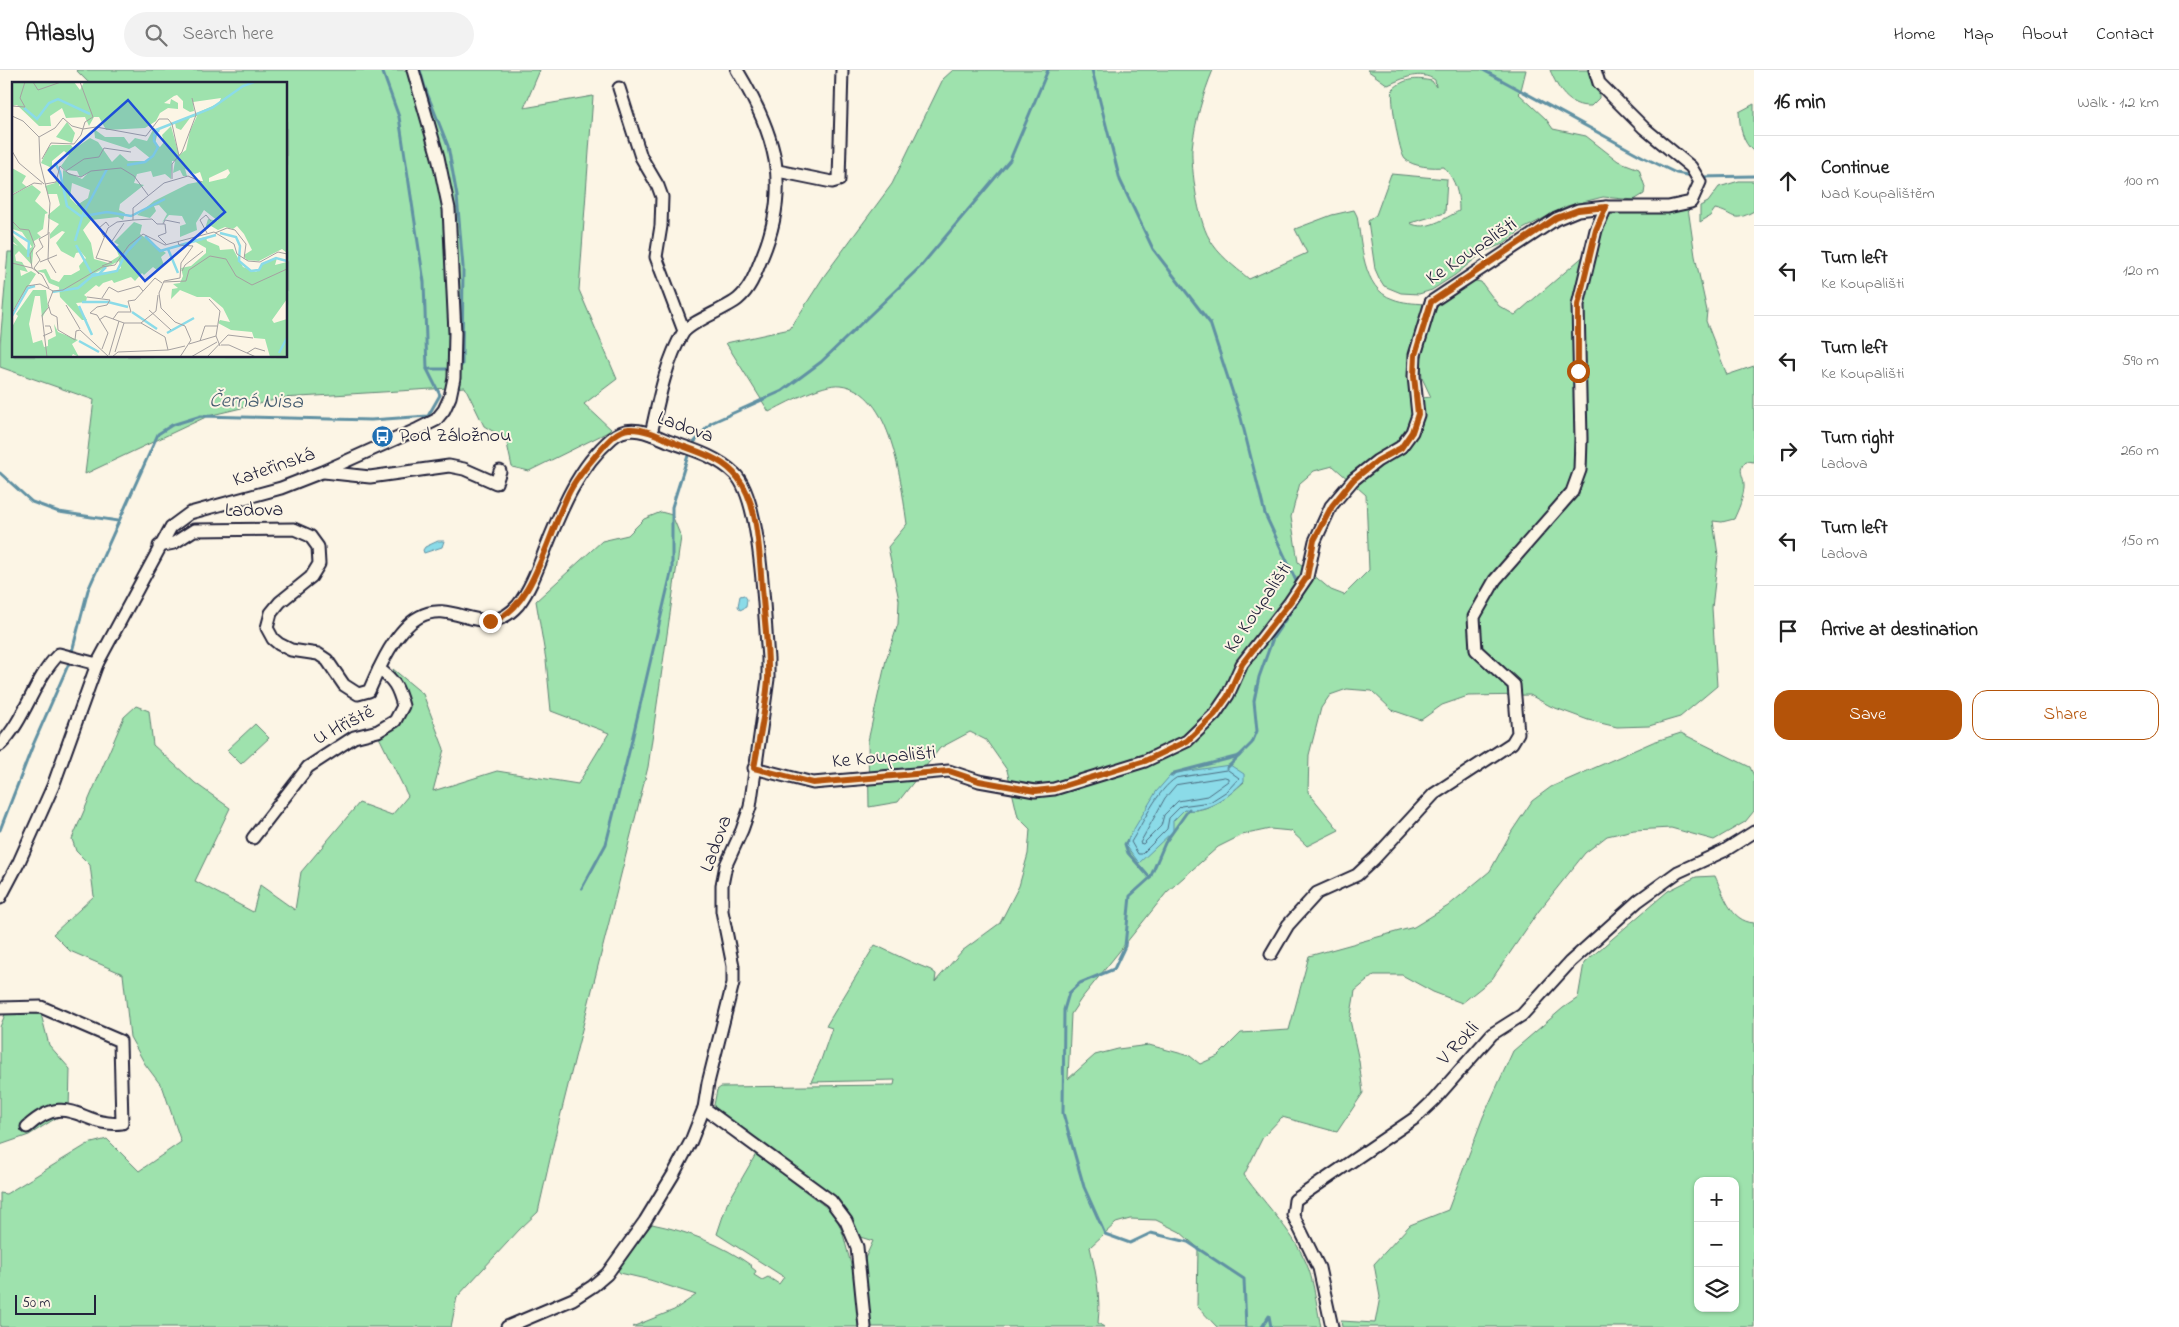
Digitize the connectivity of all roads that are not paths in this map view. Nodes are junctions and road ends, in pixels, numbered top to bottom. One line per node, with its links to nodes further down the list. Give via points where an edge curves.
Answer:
1 (413, 70): 11 (street, Kateřinská, via 449,209 455,333 454,378 450,397 436,420)
2 (737, 70): 6 (street, via 757,103)
3 (842, 70): 6 (street, via 839,180 832,182)
4 (1595, 70): 7 (street, Ke Koupališti, via 1599,83 1644,128 1691,166 1700,182 1691,202 1668,207)
5 (619, 88): 8 (street, via 641,157 662,197 656,257)
6 (778, 170): 8 (street, via 774,222 752,281 738,299)
7 (1606, 207): 16 (street, Ke Koupališti, via 1578,210 1556,218 1431,302 1415,355 1418,414 1412,432 1401,448 1353,480 1332,506 1314,540 1307,577 1242,664 1228,696 1187,741 1145,761 1054,789 1035,791 979,781 949,771 813,783); 20 (street, via 1596,230 1578,305 1580,470 1572,492 1495,580 1474,618 1476,650 1514,685 1518,733 1512,743 1434,794 1357,875 1317,894 1288,925)
8 (684, 331): 9 (street, via 672,358)
9 (651, 434): 14 (street, Ladova, via 630,429 622,431 611,438 593,459 572,486 524,595 511,612 500,620 490,621 448,612 419,617 399,636); 16 (street, Ladova, via 718,460 740,480 751,503 768,658 766,695)
10 (500, 471): 11 (street, via 496,483 449,466 370,478)
11 (322, 472): 12 (street, Kateřinská, via 281,488 190,514 170,527)
12 (159, 546): 13 (street, Kateřinská); 14 (street, Ladova, via 174,543 194,530 294,529 310,536 318,547 319,564 311,577 271,613 267,628 272,639 291,650 318,654 327,660 344,685 358,694 369,691)
13 (97, 664): 15 (street, via 59,654 49,664 21,719); 19 (street, Kateřinská, via 53,786)
14 (379, 669): 18 (street, U Hřiště, via 393,679 400,694 403,706 395,721 378,731 354,737 308,767)
15 (0, 745)
16 (754, 768): 22 (street, Ladova, via 750,807 726,865 722,885 722,911 733,966 733,983)
17 (1754, 832): 26 (street, V Rokli, via 1678,872 1638,901 1570,962 1522,1015 1492,1034 1415,1118 1295,1200 1293,1215 1319,1268)
18 (253, 838)
19 (0, 898)
20 (1272, 954)
21 (0, 1008): 23 (street, via 41,1007 120,1041 122,1123 110,1125 69,1110 57,1109)
22 (704, 1108): 24 (street, Ladova, via 674,1175 607,1274 573,1299); 25 (street, via 831,1201 846,1222 856,1247)
23 (27, 1127)
24 (507, 1327)
25 (865, 1327)
26 (1332, 1327)

